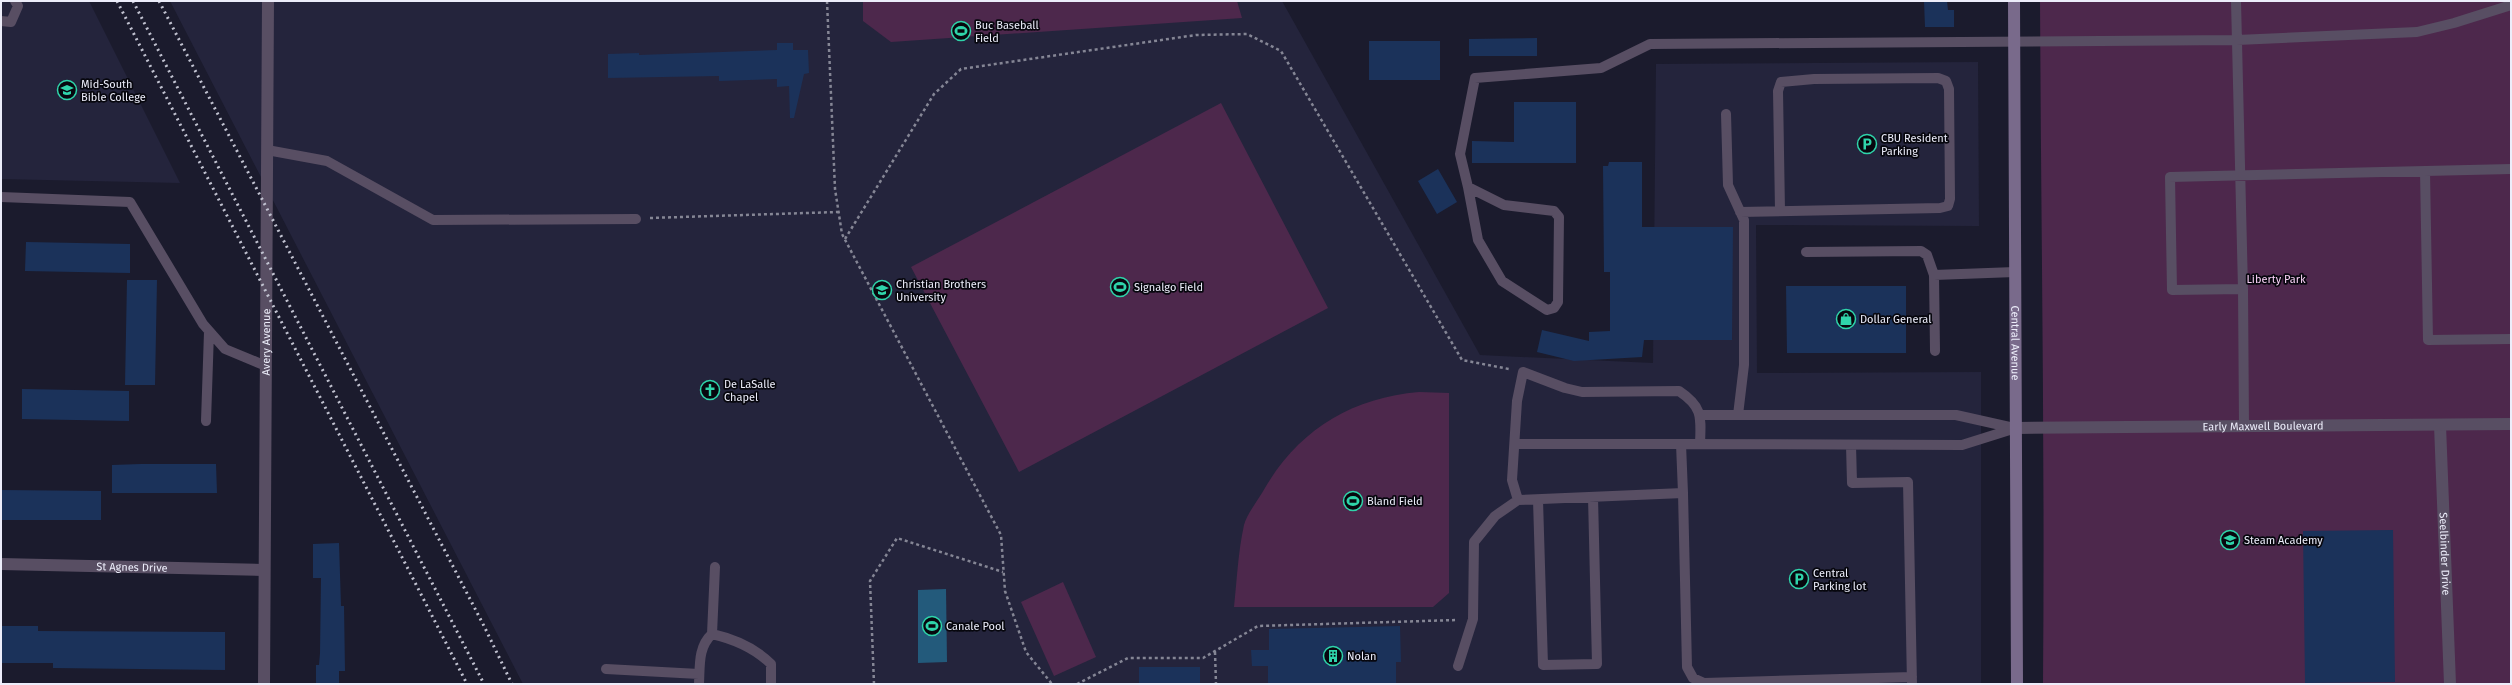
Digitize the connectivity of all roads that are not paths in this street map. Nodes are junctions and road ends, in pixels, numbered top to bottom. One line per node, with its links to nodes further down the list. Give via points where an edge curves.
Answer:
1 (15, 1): 6 (lane, via 18,6 11,22)
2 (268, 1): 10 (street, Avery Avenue)
3 (2014, 1): 8 (main road, Central Avenue)
4 (2236, 1): 7 (lane)
5 (2511, 5): 7 (lane, via 2417,32)
6 (1, 22)
7 (2238, 40): 8 (lane); 13 (lane)
8 (2014, 43): 14 (lane, via 1650,44 1601,68 1476,78 1460,154); 20 (main road, Central Avenue)
9 (1726, 114): 17 (lane, via 1728,185)
10 (267, 150): 18 (lane, via 327,161 433,220); 26 (street, Avery Avenue)
11 (2511, 169): 12 (lane)
12 (2424, 171): 13 (lane); 24 (lane, via 2428,340)
13 (2240, 176): 22 (lane); 22 (lane, via 2170,177 2172,290)
14 (1468, 187): 14 (lane, via 1504,205 1554,210 1557,213 1558,302 1554,308 1547,310 1502,281 1478,240)
15 (1, 197): 23 (lane, via 130,202)
16 (1780, 211): 16 (lane, via 1948,206 1950,144 1949,89 1946,81 1938,78 1828,78 1781,82 1778,91); 17 (lane)
17 (1740, 212): 28 (lane, via 1744,220 1744,365)
18 (636, 219)
19 (1806, 252): 21 (lane, via 1921,251 1929,259)
20 (2015, 272): 21 (lane); 33 (main road, Central Avenue)
21 (1934, 275): 25 (lane)
22 (2243, 289): 32 (lane)
23 (209, 332): 26 (lane, via 224,348); 29 (lane)
24 (2511, 339)
25 (1935, 351)
26 (266, 366): 44 (street, Avery Avenue)
27 (1701, 415): 28 (lane); 34 (lane, via 1692,399 1679,391 1582,392 1523,372 1517,401); 36 (lane)
28 (1738, 415): 33 (lane, via 1956,415)
29 (206, 421)
30 (2511, 424): 31 (street, Early Maxwell Boulevard)
31 (2440, 425): 32 (street, Early Maxwell Boulevard); 55 (street, Seelbinder Drive)
32 (2244, 426): 33 (street, Early Maxwell Boulevard)
33 (2016, 428): 37 (lane, via 1962,445); 54 (main road, Central Avenue)
34 (1515, 444): 35 (lane); 40 (lane, via 1512,480)
35 (1681, 444): 36 (lane); 38 (lane)
36 (1700, 444): 37 (lane)
37 (1851, 445): 49 (lane, via 1852,483 1908,482)
38 (1683, 494): 39 (lane); 51 (lane, via 1687,667 1693,678 1704,683)
39 (1593, 497): 41 (lane); 41 (lane, via 1597,664 1543,665)
40 (1518, 500): 41 (lane); 46 (lane, via 1495,516 1474,542 1474,620)
41 (1538, 500)
42 (1, 564): 44 (street, St Agnes Drive)
43 (715, 567): 45 (lane)
44 (264, 570): 52 (street, Avery Avenue)
45 (712, 634): 48 (lane, via 700,652); 53 (lane, via 729,637 760,653 771,664)
46 (1458, 666)
47 (606, 669): 48 (lane)
48 (699, 679)
49 (1912, 681): 50 (lane)
50 (1856, 682): 51 (lane)
51 (1741, 683)
52 (264, 684)
53 (771, 684)
54 (2017, 684)
55 (2450, 684)

